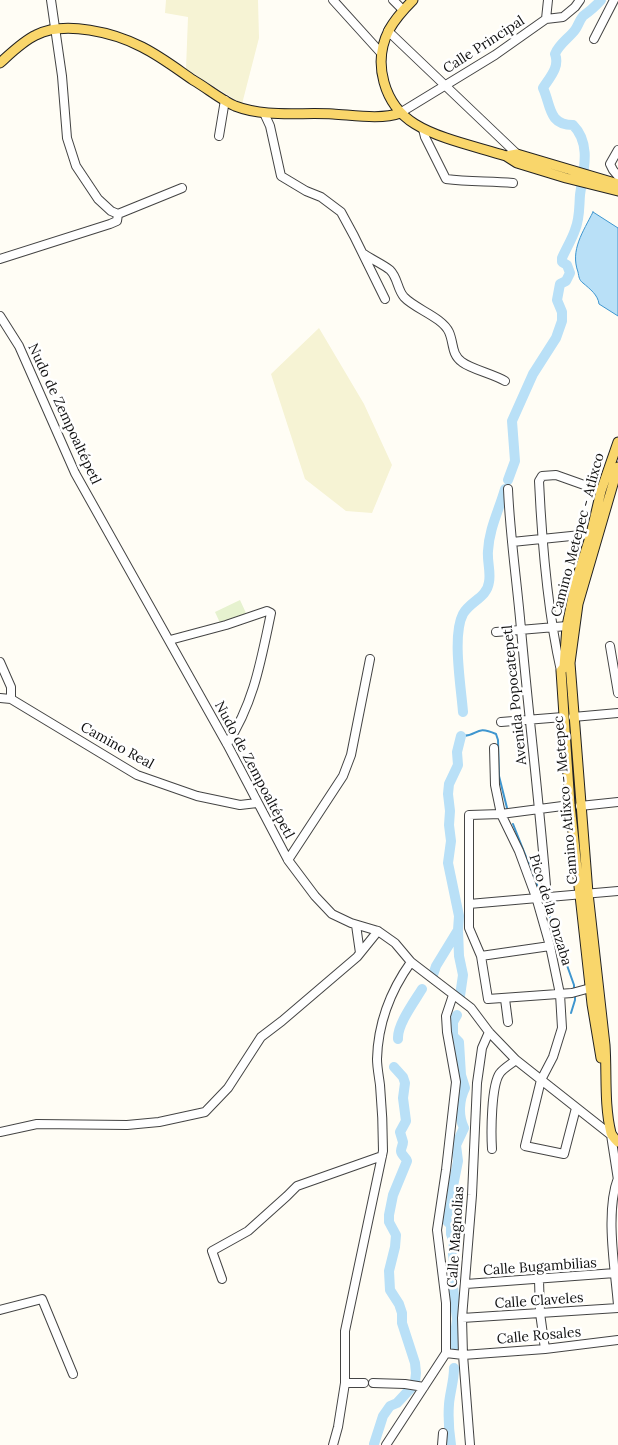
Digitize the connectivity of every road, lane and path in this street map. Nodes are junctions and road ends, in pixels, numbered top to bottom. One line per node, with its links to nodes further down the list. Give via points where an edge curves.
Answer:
1 (52, 0): 10 (street)
2 (333, 0): 13 (street)
3 (393, 0): 8 (street)
4 (413, 0): 8 (main road)
5 (548, 0): 9 (street)
6 (580, 0): 9 (street, Calle Principal, via 563,18)
7 (614, 0): 12 (street)
8 (403, 10): 11 (main road)
9 (546, 19): 15 (street, Calle Principal, via 518,41)
10 (56, 30): 14 (main road, via 36,34); 16 (main road, via 87,29 142,47); 29 (street, via 67,138 76,166 98,199)
11 (388, 32): 13 (main road); 15 (street)
12 (594, 39)
13 (381, 54): 18 (main road, via 384,87)
14 (0, 63)
15 (445, 86): 18 (street, Calle Principal); 22 (street)
16 (225, 100): 17 (main road, via 250,111); 20 (street)
17 (264, 113): 18 (main road, via 394,116); 30 (street, via 281,176 321,197 341,212)
18 (400, 113): 19 (main road)
19 (423, 129): 22 (main road); 25 (street, via 446,179)
20 (219, 136)
21 (618, 150): 23 (street, via 610,164)
22 (517, 159): 24 (main road)
23 (618, 176)
24 (597, 182): 26 (main road); 28 (main road)
25 (513, 183)
26 (618, 184)
27 (182, 188): 29 (street)
28 (618, 191)
29 (118, 214): 31 (street, via 117,221 110,224)
30 (364, 254): 32 (street); 34 (street, via 390,270 404,298 442,323 449,332 454,353 463,363)
31 (0, 259)
32 (385, 299)
33 (0, 316): 46 (street, Nudo de Zempoaltépetl, via 19,346 75,473)
34 (504, 381)
35 (618, 442): 38 (main road, Camino Metepec - Atlixco)
36 (618, 467): 38 (main road, Camino Atlixco - Metepec)
37 (508, 489): 41 (street, Avenida Popocatepetl)
38 (607, 492): 39 (main road, Camino Metepec - Atlixco); 40 (street, via 556,475 542,476 539,481); 55 (main road, Camino Atlixco - Metepec, via 573,630)
39 (591, 534): 40 (street); 42 (main road, Camino Metepec - Atlixco, via 576,581)
40 (542, 539): 41 (street); 43 (street)
41 (512, 542): 44 (street, Avenida Popocatepetl)
42 (567, 626): 43 (street); 50 (main road, Camino Metepec - Atlixco)
43 (554, 628): 44 (street); 50 (street)
44 (521, 629): 45 (street); 56 (street, Avenida Popocatepetl)
45 (496, 632)
46 (170, 640): 58 (street, Nudo de Zempoaltépetl); 58 (street, via 267,611 271,613 255,685)
47 (610, 646): 51 (street)
48 (370, 659): 66 (street, via 351,755 343,776)
49 (0, 662): 53 (street, via 11,687)
50 (562, 671): 55 (main road, Camino Metepec - Atlixco)
51 (618, 693)
52 (0, 698): 53 (street, Camino Real)
53 (11, 699): 61 (street, Camino Real, via 137,775 197,796 240,805)
54 (618, 712): 55 (street)
55 (568, 717): 56 (street); 62 (main road, Camino Metepec - Atlixco); 63 (main road, Camino Atlixco - Metepec)
56 (530, 720): 57 (street); 64 (street, Avenida Popocatepetl)
57 (501, 722)
58 (227, 744): 61 (street, Nudo de Zempoaltépetl)
59 (494, 748): 65 (street, Pico de la Onzaba, via 495,785)
60 (618, 802): 63 (street)
61 (257, 803): 66 (street, Nudo de Zempoaltépetl)
62 (570, 805): 64 (street); 68 (main road, Camino Metepec - Atlixco)
63 (580, 806): 68 (main road, Camino Atlixco - Metepec)
64 (540, 808): 65 (street); 70 (street, Avenida Popocatepetl)
65 (501, 814): 69 (street, Pico de la Onzaba); 71 (street, via 469,815)
66 (288, 860): 72 (street, Nudo de Zempoaltépetl, via 314,896 332,914)
67 (618, 891): 68 (street)
68 (584, 894): 70 (street); 78 (main road, Camino Metepec - Atlixco)
69 (536, 897): 70 (street); 71 (street); 74 (street, Pico de la Onzaba)
70 (548, 898)
71 (469, 904): 76 (street, via 469,928)
72 (356, 925): 73 (street, Nudo de Zempoaltépetl); 75 (street)
73 (378, 931): 75 (street); 77 (street, Nudo de Zempoaltépetl, via 395,943)
74 (550, 946): 76 (street); 79 (street, Pico de la Onzaba)
75 (360, 953): 89 (street, via 262,1037 228,1088 205,1112 160,1122 37,1124)
76 (481, 956): 81 (street, via 488,999)
77 (411, 962): 80 (street, Nudo de Zempoaltépetl); 93 (street, via 391,996 378,1045)
78 (594, 987): 79 (street); 90 (main road, Camino Metepec - Atlixco)
79 (560, 994): 81 (street); 85 (street, Pico de la Onzaba, via 562,1028 553,1057)
80 (453, 995): 83 (street, Nudo de Zempoaltépetl, via 471,1008); 105 (street, via 446,1016 456,1082 436,1230 446,1303)
81 (505, 999): 82 (street)
82 (508, 1022)
83 (489, 1032): 84 (street, Nudo de Zempoaltépetl); 87 (street, Calle Magnolias, via 482,1048)
84 (516, 1060): 85 (street, Nudo de Zempoaltépetl); 88 (street, via 497,1079)
85 (541, 1080): 86 (street, Nudo de Zempoaltépetl); 86 (street, Pico de la Onzaba, via 524,1146 564,1154)
86 (576, 1108): 90 (street, Nudo de Zempoaltépetl)
87 (476, 1109): 88 (street); 98 (street, Calle Magnolias)
88 (493, 1110): 92 (street)
89 (0, 1132)
90 (612, 1133): 91 (main road); 94 (street)
91 (618, 1142)
92 (492, 1148)
93 (382, 1156): 96 (street, via 296,1186 248,1231 212,1251); 108 (street, via 344,1331)
94 (618, 1179): 95 (street, via 613,1189 611,1217)
95 (615, 1274): 97 (street, Calle Bugambilias); 99 (street)
96 (222, 1279)
97 (539, 1280): 98 (street, Calle Bugambilias); 101 (street)
98 (466, 1284): 102 (street, Calle Magnolias)
99 (618, 1306): 101 (street, Calle Claveles)
100 (0, 1310): 107 (street, via 42,1299)
101 (540, 1313): 102 (street, Calle Claveles); 104 (street)
102 (462, 1318): 106 (street, Calle Magnolias)
103 (618, 1340): 104 (street, Calle Rosales)
104 (546, 1348): 106 (street, Calle Rosales)
105 (446, 1354): 106 (street, Calle Rosales); 111 (street)
106 (462, 1355): 116 (street, Calle Magnolias)
107 (73, 1374)
108 (345, 1383): 109 (street); 113 (street)
109 (364, 1383)
110 (373, 1383): 111 (street)
111 (424, 1387): 114 (street)
112 (442, 1434): 115 (street)
113 (333, 1445)
114 (386, 1445)
115 (442, 1445)
116 (470, 1445)

